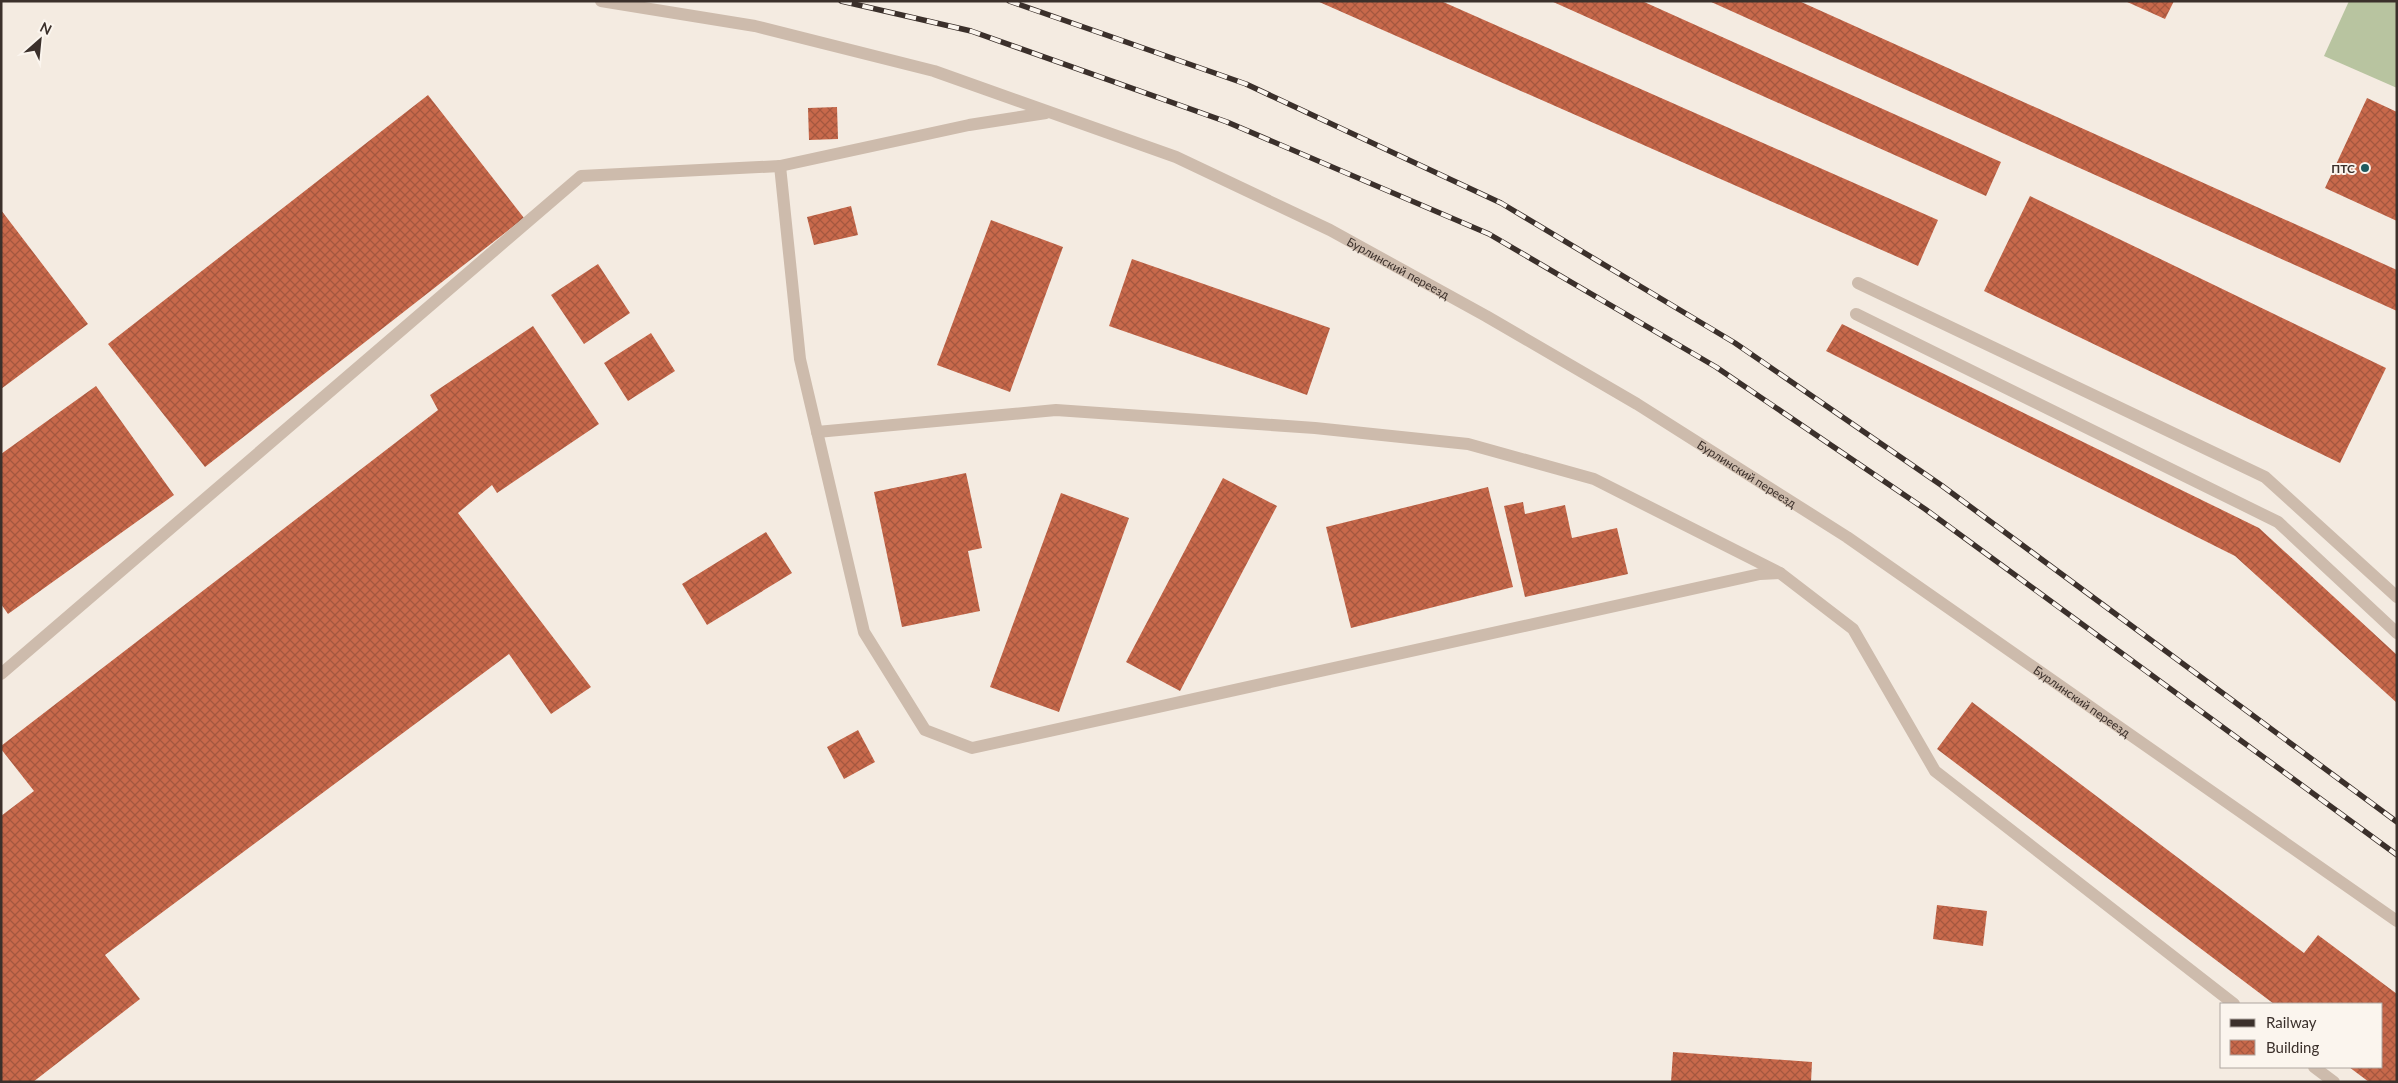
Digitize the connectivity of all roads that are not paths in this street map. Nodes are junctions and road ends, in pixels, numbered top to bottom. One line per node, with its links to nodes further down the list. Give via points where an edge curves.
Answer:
1 (602, 1): 2 (lane, Бурлинский переезд, via 755,26 934,71)
2 (1048, 112): 3 (lane, via 969,125); 11 (lane, Бурлинский переезд, via 1176,157 1330,230 1637,404 1847,537)
3 (780, 166): 6 (lane, via 800,359); 10 (lane, via 581,176)
4 (1858, 283): 8 (lane, via 2265,477)
5 (1856, 314): 9 (lane, via 2278,522)
6 (817, 432): 7 (lane, via 1056,410 1315,428 1468,444 1594,479); 7 (lane, via 864,632 925,730 972,748 1760,574)
7 (1780, 573): 12 (lane, via 1854,629 1935,771)
8 (2397, 597)
9 (2397, 633)
10 (1, 674)
11 (2397, 921)
12 (2233, 1003)
13 (2315, 1068): 14 (lane)
14 (2334, 1082)

